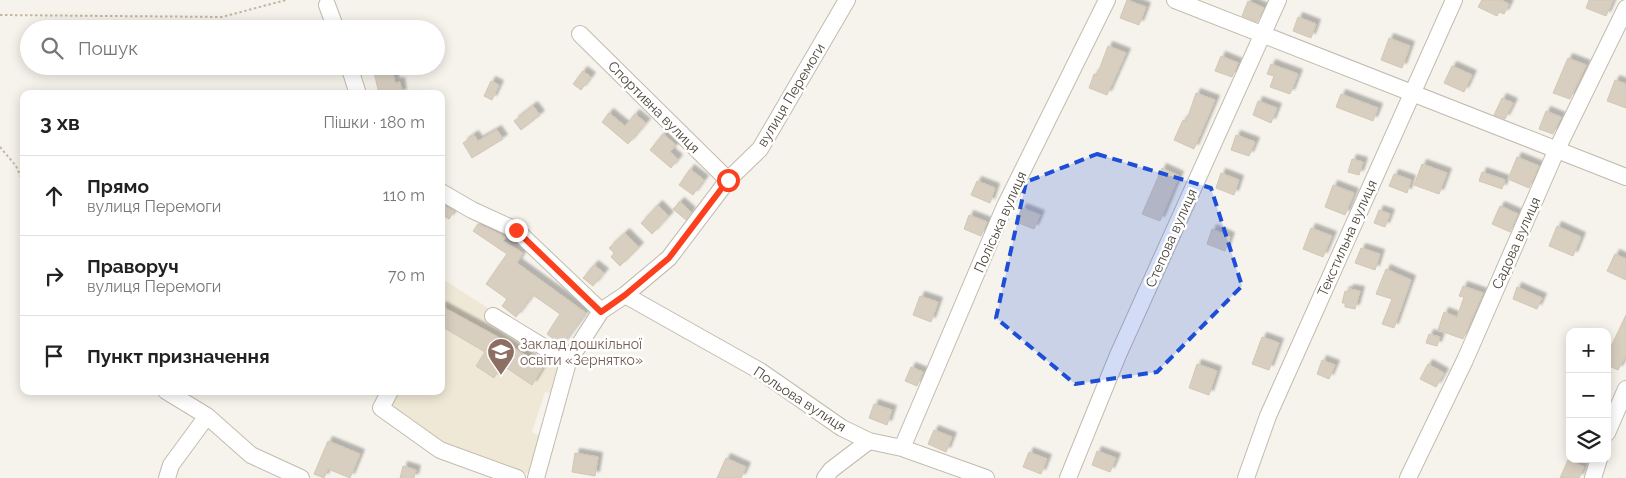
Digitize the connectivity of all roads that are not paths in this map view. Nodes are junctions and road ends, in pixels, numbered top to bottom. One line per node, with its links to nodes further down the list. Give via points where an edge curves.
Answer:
1 (847, 0): 16 (street, вулиця Перемоги, via 760,149)
2 (1107, 0): 28 (street, Поліська вулиця, via 1005,206)
3 (1175, 0): 10 (street)
4 (1278, 0): 10 (street, Степова вулиця)
5 (1454, 0): 13 (street, Текстильна вулиця)
6 (327, 5): 8 (street)
7 (1626, 8): 14 (street, Садова вулиця)
8 (333, 20)
9 (580, 34): 16 (street, Спортивна вулиця)
10 (1263, 34): 13 (street); 37 (street, Степова вулиця, via 1118,355)
11 (352, 75): 12 (street)
12 (357, 90)
13 (1412, 92): 14 (street); 38 (street, Текстильна вулиця, via 1268,416)
14 (1557, 149): 15 (street); 39 (street, Садова вулиця, via 1465,360)
15 (1626, 176)
16 (728, 180): 18 (street, вулиця Перемоги, via 669,258)
17 (445, 194): 19 (street, via 516,230)
18 (625, 295): 19 (street, вулиця Перемоги); 27 (street, Польова вулиця, via 760,372 842,428)
19 (601, 312): 21 (street, вулиця Перемоги)
20 (493, 316): 21 (street)
21 (568, 362): 34 (street, вулиця Перемоги)
22 (1626, 389): 26 (street)
23 (173, 395): 25 (street)
24 (388, 395): 32 (street, via 381,408 440,450)
25 (207, 416): 30 (street, via 171,465); 31 (street, via 251,455)
26 (1611, 424)
27 (869, 441): 28 (street, Польова вулиця); 35 (street)
28 (902, 448): 36 (street, Польова вулиця)
29 (1598, 463): 40 (street)
30 (167, 478)
31 (301, 478)
32 (517, 478)
33 (528, 478): 34 (street)
34 (536, 478)
35 (825, 478)
36 (986, 478)
37 (1068, 478)
38 (1246, 478)
39 (1408, 478)
40 (1593, 478)

